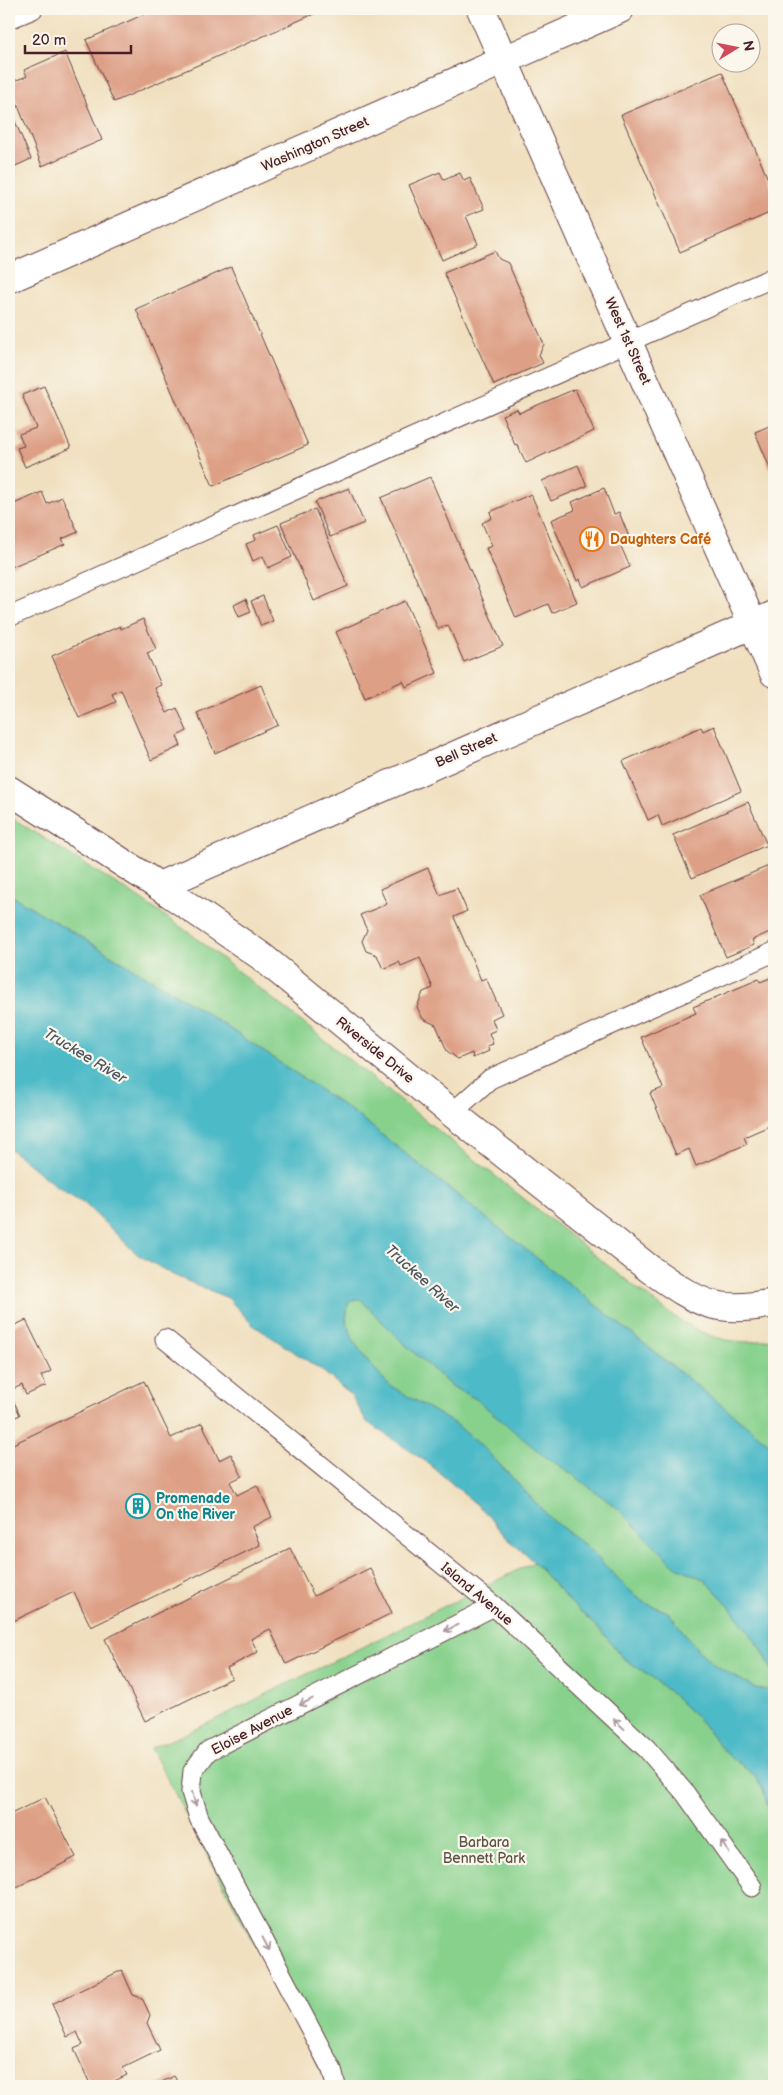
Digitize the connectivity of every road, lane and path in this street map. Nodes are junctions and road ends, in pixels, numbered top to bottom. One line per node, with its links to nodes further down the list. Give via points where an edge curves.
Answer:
1 (33, 9): 4 (lane)
2 (481, 9): 5 (street, West 1st Street)
3 (620, 9): 5 (street, Washington Street)
4 (9, 19)
5 (504, 59): 7 (street, Washington Street); 8 (street, West 1st Street)
6 (774, 277): 8 (lane)
7 (9, 279)
8 (628, 342): 9 (lane); 10 (street, West 1st Street)
9 (9, 616)
10 (763, 620): 11 (street, West 1st Street); 13 (street, Bell Street)
11 (774, 673)
12 (9, 790): 13 (street, Riverside Drive)
13 (159, 886): 15 (street, Riverside Drive, via 261,956)
14 (774, 952): 15 (lane, via 490,1079)
15 (452, 1113): 16 (street, Riverside Drive, via 651,1270 696,1299 716,1307)
16 (774, 1303)
17 (165, 1340): 18 (lane, Island Avenue)
18 (494, 1606): 19 (lane, Island Avenue, one-way to 18, via 685,1793 647,1750); 20 (lane, Eloise Avenue, one-way to 20, via 208,1751 193,1771 191,1792 199,1818 332,2070)
19 (752, 1887)
20 (336, 2086)

